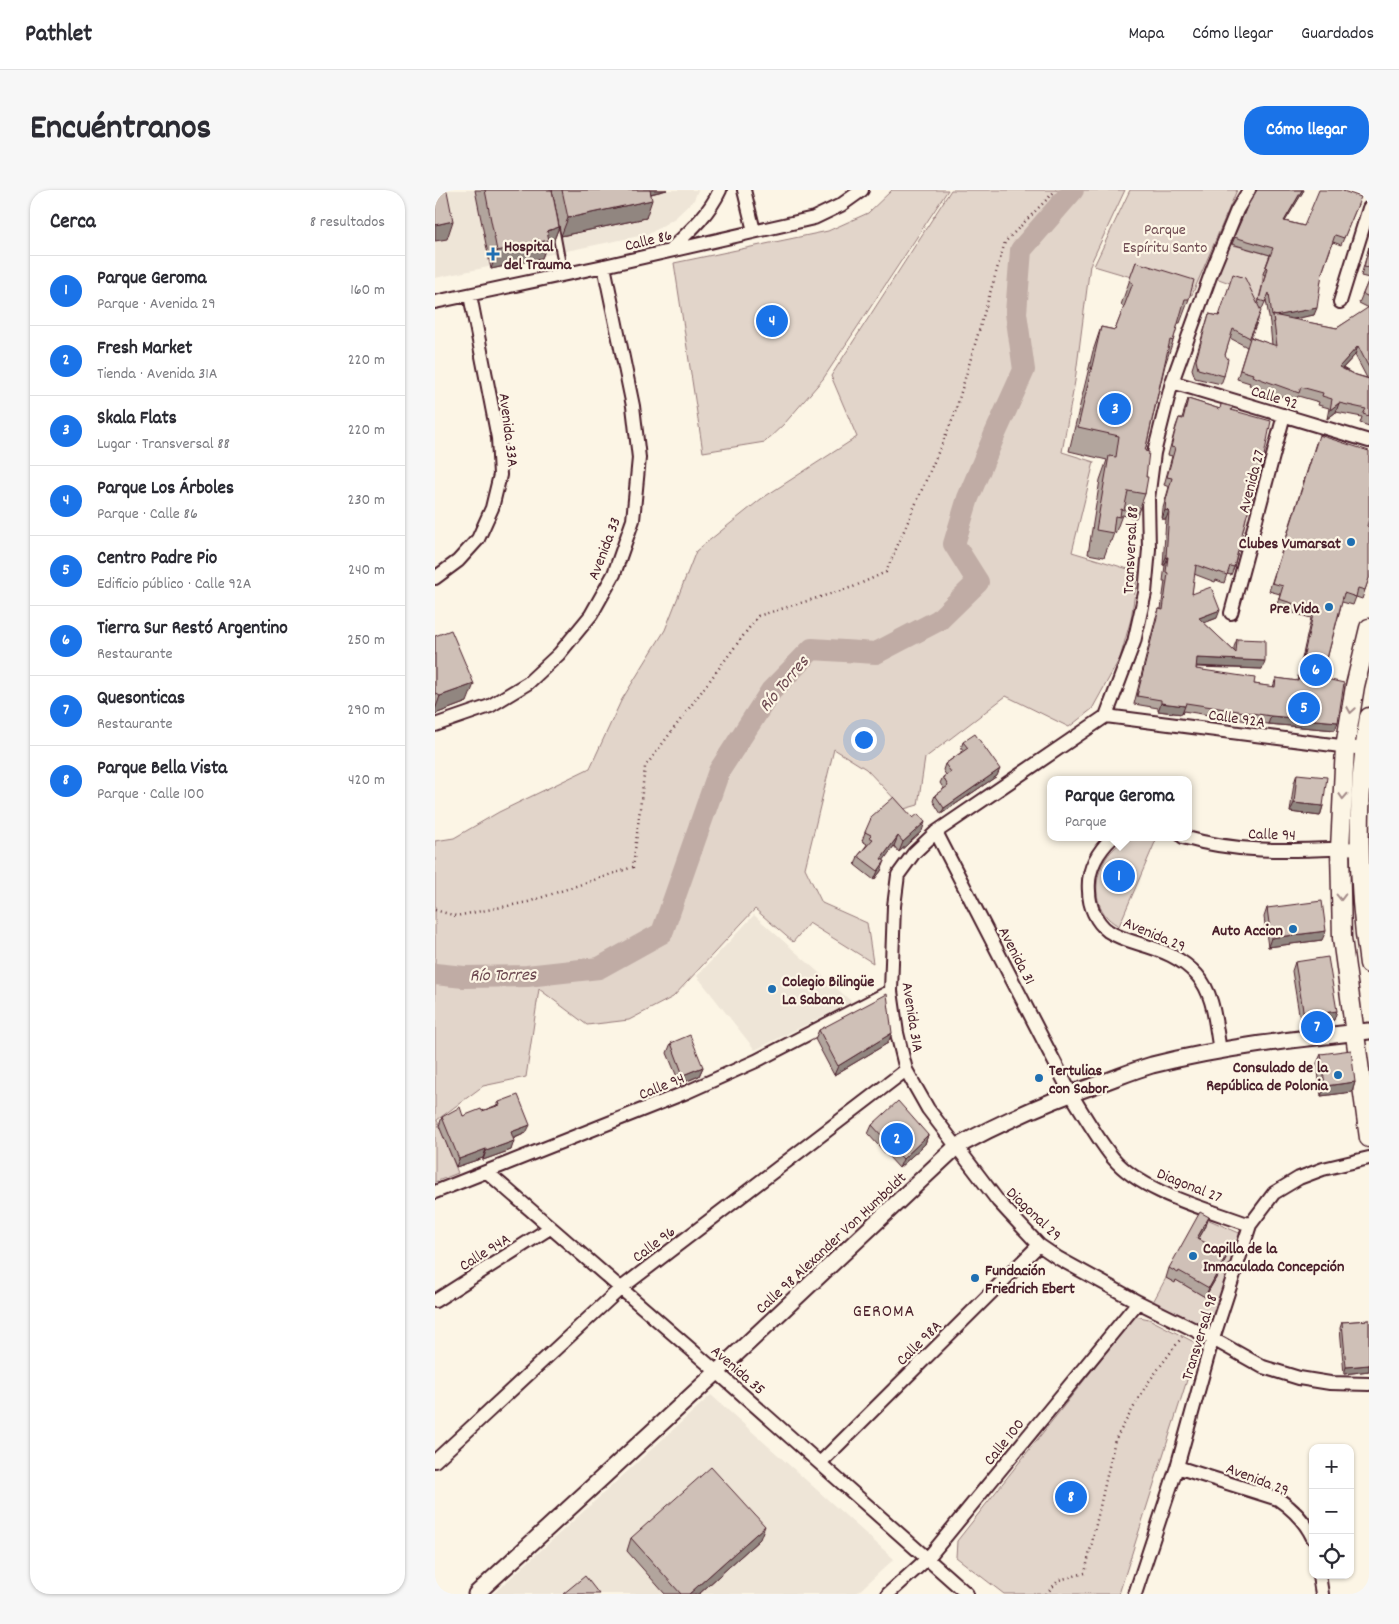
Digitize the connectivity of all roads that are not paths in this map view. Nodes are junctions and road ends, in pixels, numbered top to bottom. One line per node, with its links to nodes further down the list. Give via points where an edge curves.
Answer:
1 (720, 190): 8 (street, via 696,226)
2 (744, 190): 7 (street)
3 (862, 190): 7 (street, Calle 86, via 814,218)
4 (1249, 190): 14 (street, Transversal 88, via 1237,210 1212,271)
5 (1369, 208): 13 (street)
6 (553, 218): 10 (lane)
7 (754, 231): 8 (street, Calle 86)
8 (669, 250): 9 (street, Calle 86)
9 (605, 266): 10 (street, Calle 86); 22 (street, Avenida 33, via 633,406 639,458 633,520 614,574 591,615 559,654 528,683 491,706)
10 (564, 275): 11 (street, Calle 86)
11 (469, 295): 12 (street, Calle 86); 17 (street, Avenida 33A, via 498,438 500,475 492,508 478,539 458,561)
12 (435, 302)
13 (1340, 302)
14 (1172, 382): 15 (street, Calle 92); 20 (street, Transversal 88, via 1153,453 1147,500 1149,549 1145,593 1134,642)
15 (1284, 415): 16 (street, Calle 92); 18 (street, Avenida 27)
16 (1369, 441)
17 (435, 578)
18 (1231, 613)
19 (1369, 628): 23 (main road, one-way to 23)
20 (1107, 716): 23 (street, Calle 92A); 25 (street)
21 (1369, 717): 24 (main road)
22 (435, 725)
23 (1345, 747): 24 (street, Calle 92A); 29 (main road, one-way to 29)
24 (1364, 749): 28 (main road)
25 (936, 832): 31 (street, Avenida 31A, via 914,853 898,875); 35 (street, Avenida 31)
26 (1192, 840): 29 (street, Calle 94, via 1285,852)
27 (1109, 841): 33 (street, Avenida 29, via 1094,861 1088,881 1089,900 1097,919 1109,931 1183,961 1197,975 1211,1000)
28 (1360, 848): 29 (street, Calle 94); 30 (main road)
29 (1340, 849): 32 (main road, one-way to 32, via 1342,938)
30 (1369, 964)
31 (891, 991): 34 (street, Avenida 31A); 39 (street, Calle 94, via 756,1061 696,1088)
32 (1362, 1032): 33 (street, Calle 98 Alexander Von Humboldt); 36 (main road)
33 (1220, 1050): 35 (street, Calle 98 Alexander Von Humboldt, via 1151,1066)
34 (906, 1070): 37 (street, Avenida 31A, via 928,1109); 44 (street, Calle 96)
35 (1071, 1094): 37 (street, Calle 98 Alexander Von Humboldt, via 997,1124); 41 (street, Diagonal 27, via 1114,1159 1137,1178 1163,1193)
36 (1369, 1138)
37 (956, 1147): 43 (street, Diagonal 29, via 998,1201); 48 (street, Calle 98 Alexander Von Humboldt)
38 (1369, 1158): 41 (street, Transversal 98, via 1299,1178 1274,1193)
39 (487, 1172): 40 (street, Calle 94); 42 (street, Avenida 35)
40 (435, 1192)
41 (1250, 1225): 47 (street, Transversal 98)
42 (550, 1228): 44 (street, Avenida 35); 45 (street, Calle 94A)
43 (1039, 1244): 46 (street, Diagonal 29); 51 (street, Calle 98A)
44 (620, 1289): 48 (street, Avenida 35); 50 (street, Calle 96)
45 (435, 1301)
46 (1138, 1302): 47 (street, Diagonal 29); 54 (street, Calle 100)
47 (1213, 1339): 49 (street, via 1263,1367 1299,1378); 52 (street, Transversal 98)
48 (717, 1372): 51 (street, Avenida 35); 57 (street, Calle 98 Alexander Von Humboldt)
49 (1369, 1384)
50 (435, 1461)
51 (821, 1462): 54 (street, Avenida 35)
52 (1177, 1467): 53 (street, Avenida 29, via 1278,1499 1302,1519); 56 (street, Transversal 98)
53 (1311, 1534)
54 (928, 1558): 58 (street, Calle 100); 59 (street, Avenida 35)
55 (1320, 1579): 60 (street)
56 (1140, 1593)
57 (476, 1594)
58 (887, 1594)
59 (967, 1594)
60 (1322, 1594)

